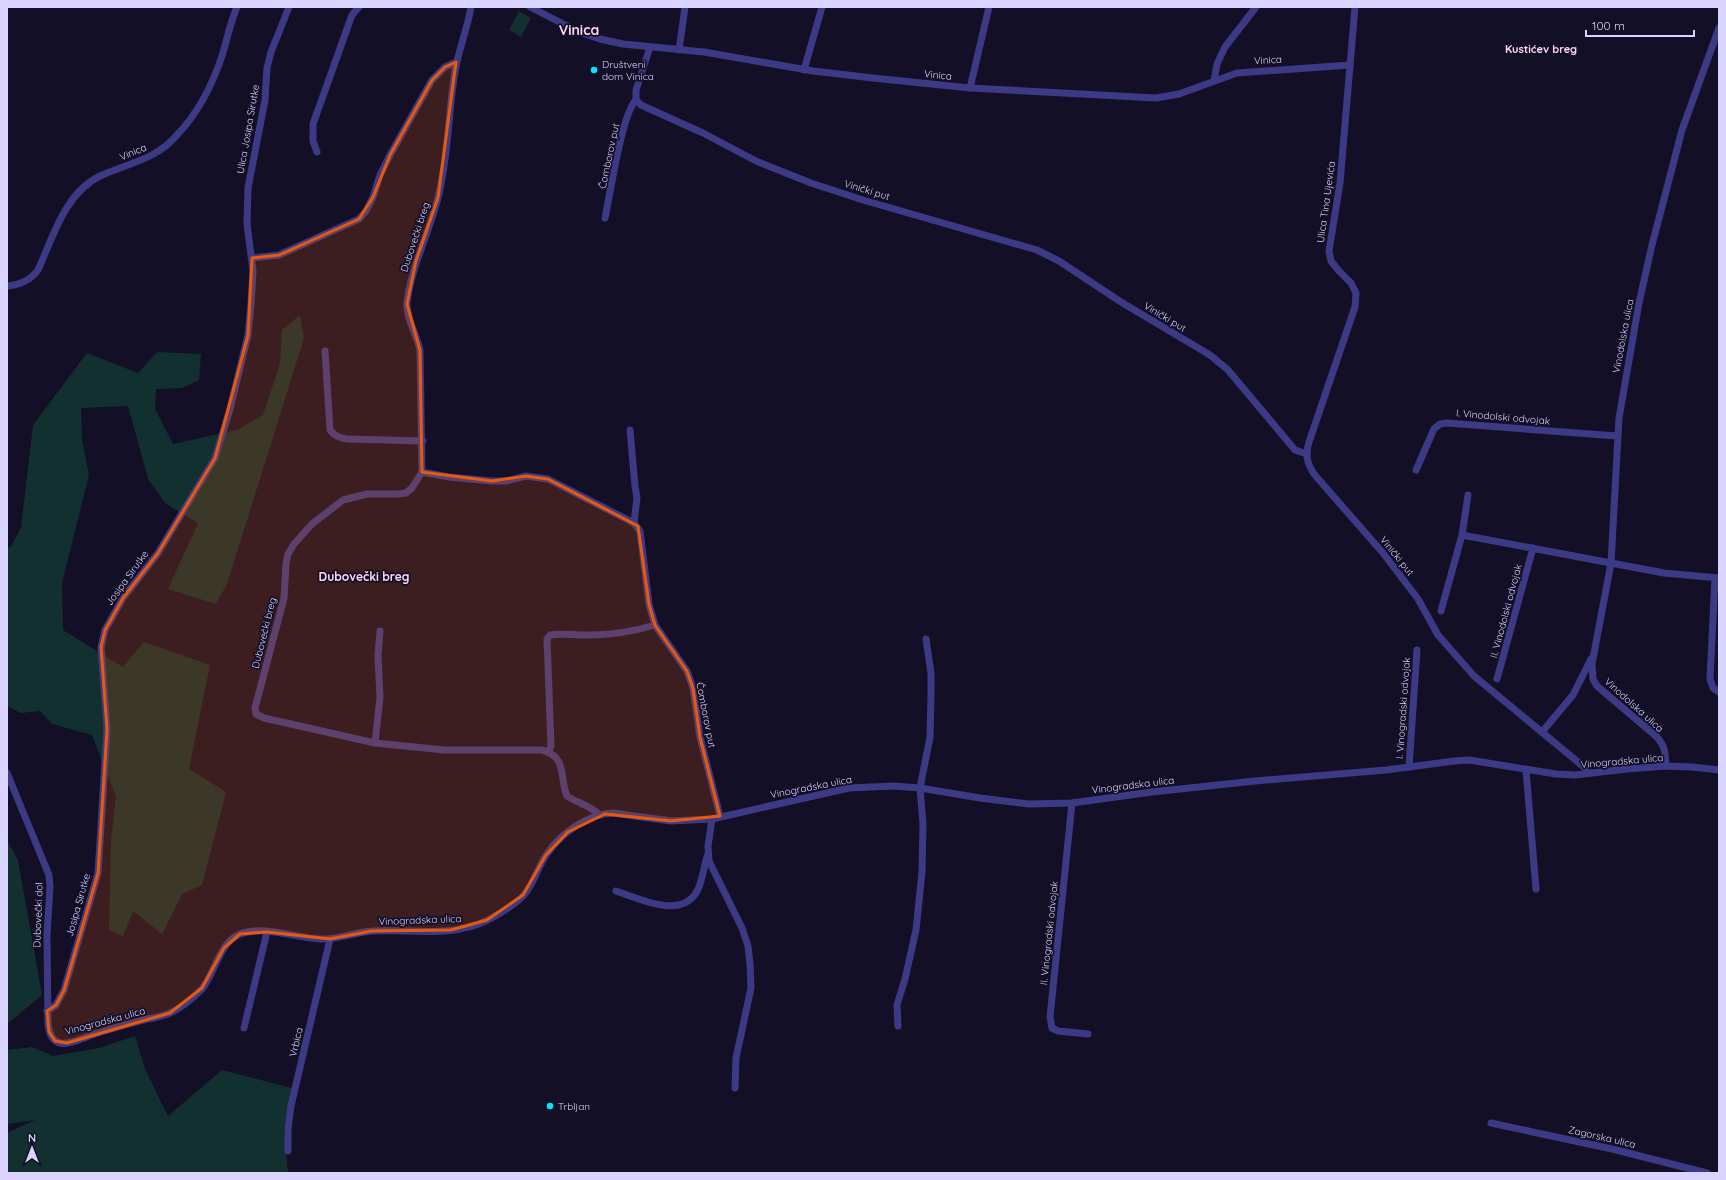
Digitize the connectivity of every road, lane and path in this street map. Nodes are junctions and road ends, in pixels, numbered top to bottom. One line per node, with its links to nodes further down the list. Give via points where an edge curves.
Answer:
1 (237, 7): 23 (street, Vinica, via 207,93 195,114 177,136 148,158 100,176 79,191 64,213 38,270 25,282)
2 (289, 7): 22 (street, Ulica Josipa Sirutke, via 267,68 265,100 248,188 247,224)
3 (359, 7): 20 (street, via 352,15 313,124 313,141)
4 (471, 7): 14 (street, Dubovečki breg)
5 (530, 7): 12 (street, Vinica, via 587,35 612,42)
6 (685, 7): 13 (street)
7 (822, 7): 16 (street)
8 (989, 7): 18 (street)
9 (1256, 7): 17 (street, via 1225,48 1217,64)
10 (1355, 7): 15 (street, Ulica Tina Ujevića)
11 (1719, 28): 26 (street, Vinodolska ulica, via 1682,130 1652,245 1622,397)
12 (650, 47): 13 (street, Vinica); 19 (street, via 636,90)
13 (679, 50): 16 (street, Vinica)
14 (456, 62): 22 (street, via 445,67 432,80 390,155 373,197 360,219 279,255); 27 (street, Dubovečki breg, via 438,198 416,261 407,304 420,350)
15 (1350, 65): 17 (street, Vinica, via 1249,71); 28 (street, Ulica Tina Ujevića, via 1340,183 1329,251 1331,261 1351,283 1356,293 1355,307)
16 (804, 70): 18 (street, Vinica)
17 (1214, 81): 18 (street, Vinica, via 1179,94 1156,98)
18 (970, 88)
19 (636, 100): 21 (street, Čomborov put, via 620,144); 28 (street, Vinički put, via 641,105 756,161 811,183 1037,250 1059,261 1121,302 1210,355 1228,370 1295,450)
20 (317, 152)
21 (605, 218)
22 (252, 258): 64 (street, Josipa Sirutke, via 248,335 215,458 158,553 123,598 105,630 100,647 107,729 98,873 64,990 56,1005)
23 (7, 286)
24 (325, 351): 27 (street, via 330,430 338,438)
25 (630, 430): 32 (street, Čomborov put, via 637,498)
26 (1617, 436): 29 (street, I. Vinodolski odvojak, via 1440,424 1434,429); 35 (street, Vinodolska ulica)
27 (422, 441): 30 (street, Dubovečki breg)
28 (1307, 454): 45 (street, Vinički put, via 1308,465 1314,474 1401,576 1446,645 1474,676)
29 (1416, 470)
30 (422, 472): 32 (street, via 492,481 506,481 526,476 548,479); 46 (street, Dubovečki breg, via 412,488 406,492 367,494 343,500 312,524 294,544 288,554 282,606 255,708 256,714 264,718)
31 (1468, 495): 33 (street)
32 (634, 523): 38 (street, Čomborov put, via 640,531 648,597)
33 (1462, 535): 34 (street); 37 (street)
34 (1534, 548): 35 (street); 43 (street, II. Vinodolski odvojak)
35 (1611, 563): 36 (street, via 1664,573); 42 (street, Vinodolska ulica)
36 (1717, 578): 44 (street, via 1710,679 1713,688)
37 (1441, 611)
38 (656, 625): 47 (street, via 627,633 550,635 547,639 551,746); 57 (street, Čomborov put, via 687,671 693,688 702,744)
39 (380, 631): 46 (street, via 380,697)
40 (926, 639): 54 (street, via 931,672 930,730)
41 (1417, 650): 49 (street, I. Vinogradski odvojak)
42 (1592, 657): 45 (street, Vinodolska ulica, via 1573,695); 48 (street, Vinodolska ulica, via 1593,679 1597,686 1657,738 1665,749)
43 (1497, 679)
44 (1719, 692)
45 (1542, 732): 53 (street, Vinički put)
46 (375, 744): 47 (street, Dubovečki breg, via 444,750)
47 (548, 752): 56 (street, via 554,755 560,764 567,796)
48 (1666, 766): 51 (street, Vinogradska ulica); 53 (street, Vinogradska ulica)
49 (1409, 767): 50 (street, Vinogradska ulica, via 1469,760); 55 (street, Vinogradska ulica, via 1152,792)
50 (1526, 770): 53 (street, Vinogradska ulica, via 1574,775); 60 (street)
51 (1719, 770)
52 (7, 773): 64 (street, Dubovečki dol, via 49,875)
53 (1589, 773)
54 (920, 788): 55 (street, Vinogradska ulica, via 1029,804); 57 (street, Vinogradska ulica, via 848,788); 65 (street, via 923,824 922,872 916,930 897,1005)
55 (1072, 803): 67 (street, II. Vinogradski odvojak, via 1050,1017 1052,1028 1058,1031)
56 (599, 815): 58 (street, Vinogradska ulica, via 613,813 671,821); 63 (street, Vinogradska ulica, via 568,832 546,855 537,875 523,895 510,907 487,920 466,928 451,930 372,931)
57 (720, 816): 58 (street, Vinogradska ulica)
58 (712, 819): 59 (street)
59 (708, 854): 61 (street, via 699,887 692,898 684,904 659,905); 69 (street, via 748,946 751,988 736,1058)
60 (1536, 889)
61 (616, 891)
62 (267, 932): 63 (street, Vinogradska ulica); 66 (street); 68 (street, Vinogradska ulica, via 240,934 231,941 224,948 202,988 170,1013 73,1041 60,1043)
63 (330, 939): 71 (street, Vrbica, via 291,1106)
64 (47, 1011): 68 (street, Dubovečki dol, via 49,1032)
65 (898, 1026)
66 (244, 1028)
67 (1088, 1034)
68 (55, 1040)
69 (735, 1088)
70 (1492, 1123): 72 (street, Zagorska ulica, via 1612,1148)
71 (288, 1151)
72 (1707, 1173)

